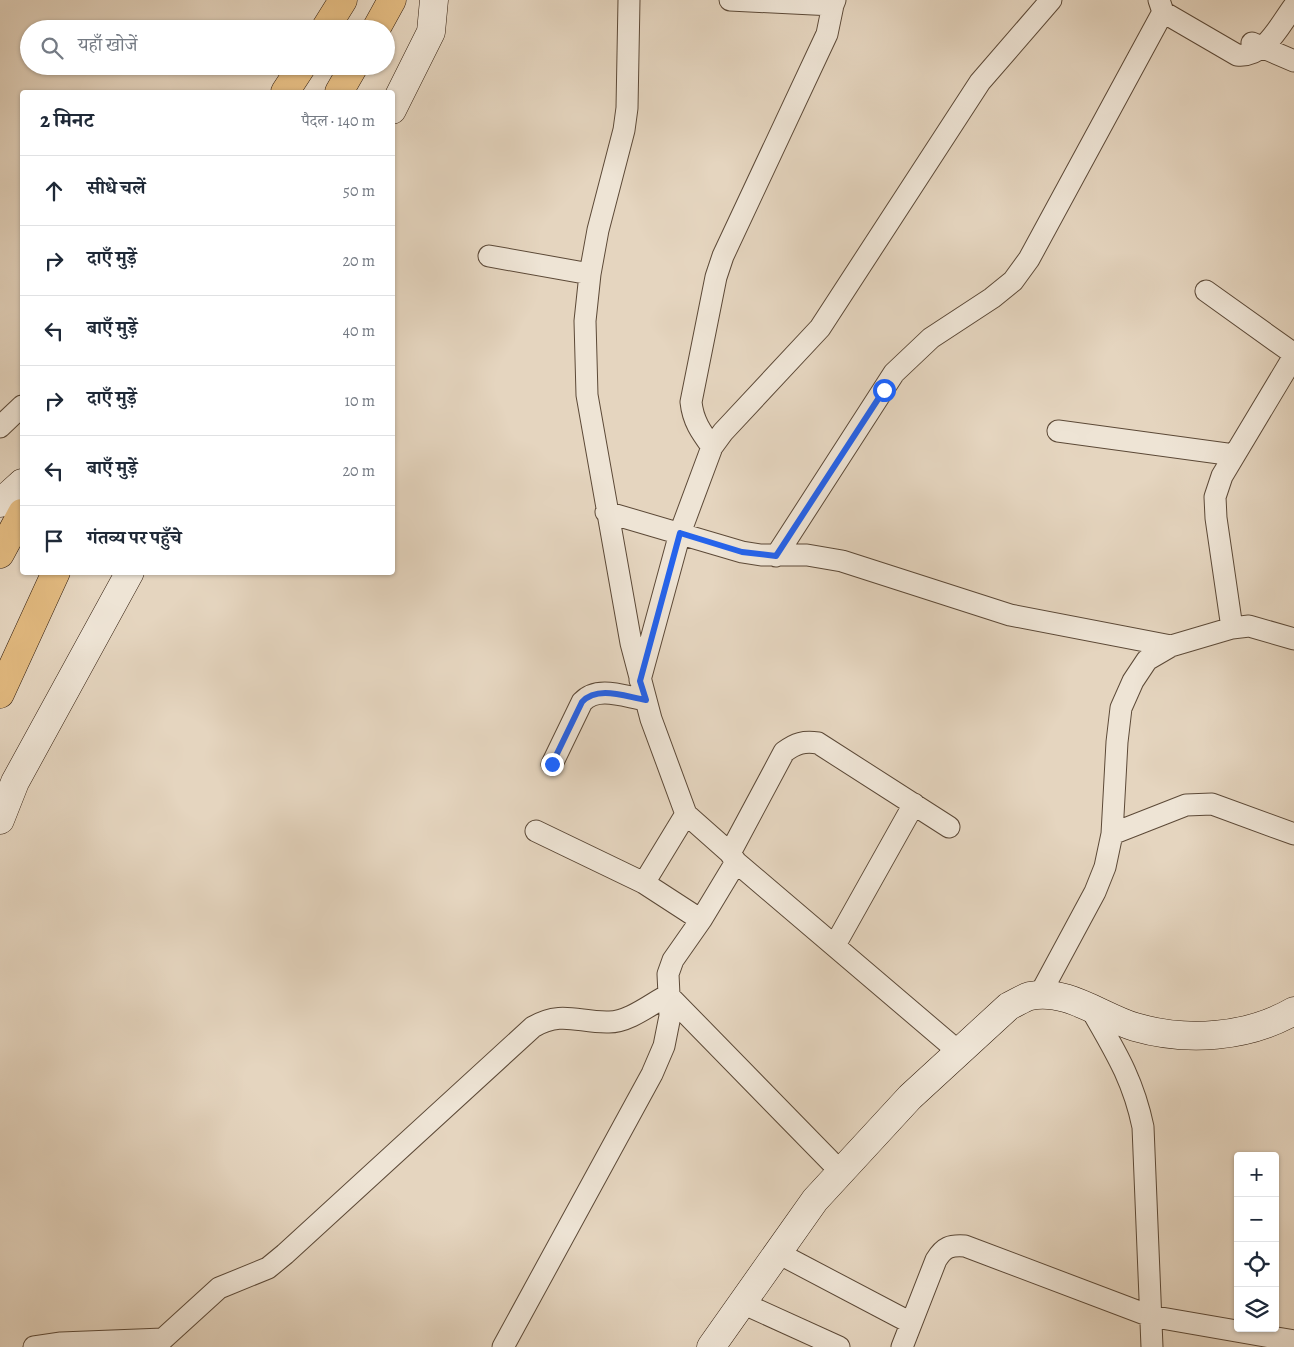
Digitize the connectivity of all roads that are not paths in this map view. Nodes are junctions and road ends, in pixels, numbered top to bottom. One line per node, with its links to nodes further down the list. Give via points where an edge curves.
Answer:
1 (343, 0): 10 (highway)
2 (392, 0): 11 (highway)
3 (434, 0): 18 (street, via 431,32)
4 (629, 0): 20 (street, via 624,130)
5 (730, 0): 7 (street)
6 (1051, 0): 26 (street, via 980,82 820,328)
7 (834, 2): 26 (street, via 828,34 732,234 716,277 690,402 692,416)
8 (1161, 6): 12 (street, via 1237,55 1257,53); 34 (street, via 1029,259 1013,281 931,338 894,373)
9 (1294, 6): 12 (street)
10 (331, 20)
11 (381, 20)
12 (1255, 44): 13 (street)
13 (1294, 61)
14 (296, 75): 16 (highway)
15 (349, 75): 17 (highway)
16 (286, 90)
17 (340, 90)
18 (395, 104)
19 (489, 256): 20 (street)
20 (590, 274): 30 (street, via 585,320 587,394)
21 (1206, 291): 22 (street)
22 (1294, 355): 27 (street)
23 (20, 408): 24 (street)
24 (0, 426)
25 (1058, 431): 27 (street)
26 (712, 447): 32 (street)
27 (1234, 455): 37 (street, via 1215,497)
28 (20, 485): 29 (street)
29 (0, 503)
30 (606, 512): 32 (street); 40 (street, via 623,608)
31 (20, 517): 33 (highway)
32 (680, 533): 34 (street, via 742,552); 40 (street)
33 (0, 554)
34 (776, 556): 39 (street, via 807,555 842,561 1010,615)
35 (55, 575): 41 (highway)
36 (128, 575): 45 (street, via 15,782)
37 (1232, 628): 38 (street, via 1249,626); 39 (street)
38 (1294, 640)
39 (1171, 646): 48 (street, via 1147,660 1121,708)
40 (643, 691): 42 (street, via 589,694); 44 (street)
41 (0, 694)
42 (552, 764)
43 (914, 804): 46 (street); 50 (street, via 818,743 794,744 784,752); 53 (street)
44 (686, 814): 50 (street); 51 (street)
45 (0, 820)
46 (950, 827)
47 (536, 831): 51 (street)
48 (1112, 834): 49 (street, via 1198,803 1212,804); 55 (street, via 1095,892)
49 (1294, 834)
50 (733, 857): 52 (street); 53 (street)
51 (644, 883): 52 (street)
52 (701, 920): 54 (street, via 673,960 668,974)
53 (836, 944): 58 (street)
54 (668, 995): 59 (street); 65 (street, via 621,1020 609,1022 562,1017 546,1020 534,1027 285,1254 268,1268 218,1288); 67 (street, via 670,1016 664,1046 652,1074)
55 (1039, 996): 56 (street, via 1050,995); 58 (street, via 1029,996 1010,1006)
56 (1091, 1009): 57 (street, via 1134,1026 1178,1036 1226,1034 1275,1022); 62 (street, via 1128,1075 1137,1097 1143,1127)
57 (1294, 1011)
58 (959, 1052): 59 (street, via 910,1097)
59 (840, 1172): 60 (street, via 814,1200)
60 (778, 1253): 61 (street); 63 (street)
61 (742, 1303): 68 (street); 69 (street)
62 (1150, 1316): 63 (street, via 965,1246 951,1245 942,1250 936,1260); 64 (street); 71 (street)
63 (911, 1323): 70 (street)
64 (1294, 1341)
65 (160, 1343): 66 (street, via 61,1343)
66 (34, 1347)
67 (503, 1347)
68 (711, 1347)
69 (839, 1347)
70 (902, 1347)
71 (1152, 1347)

